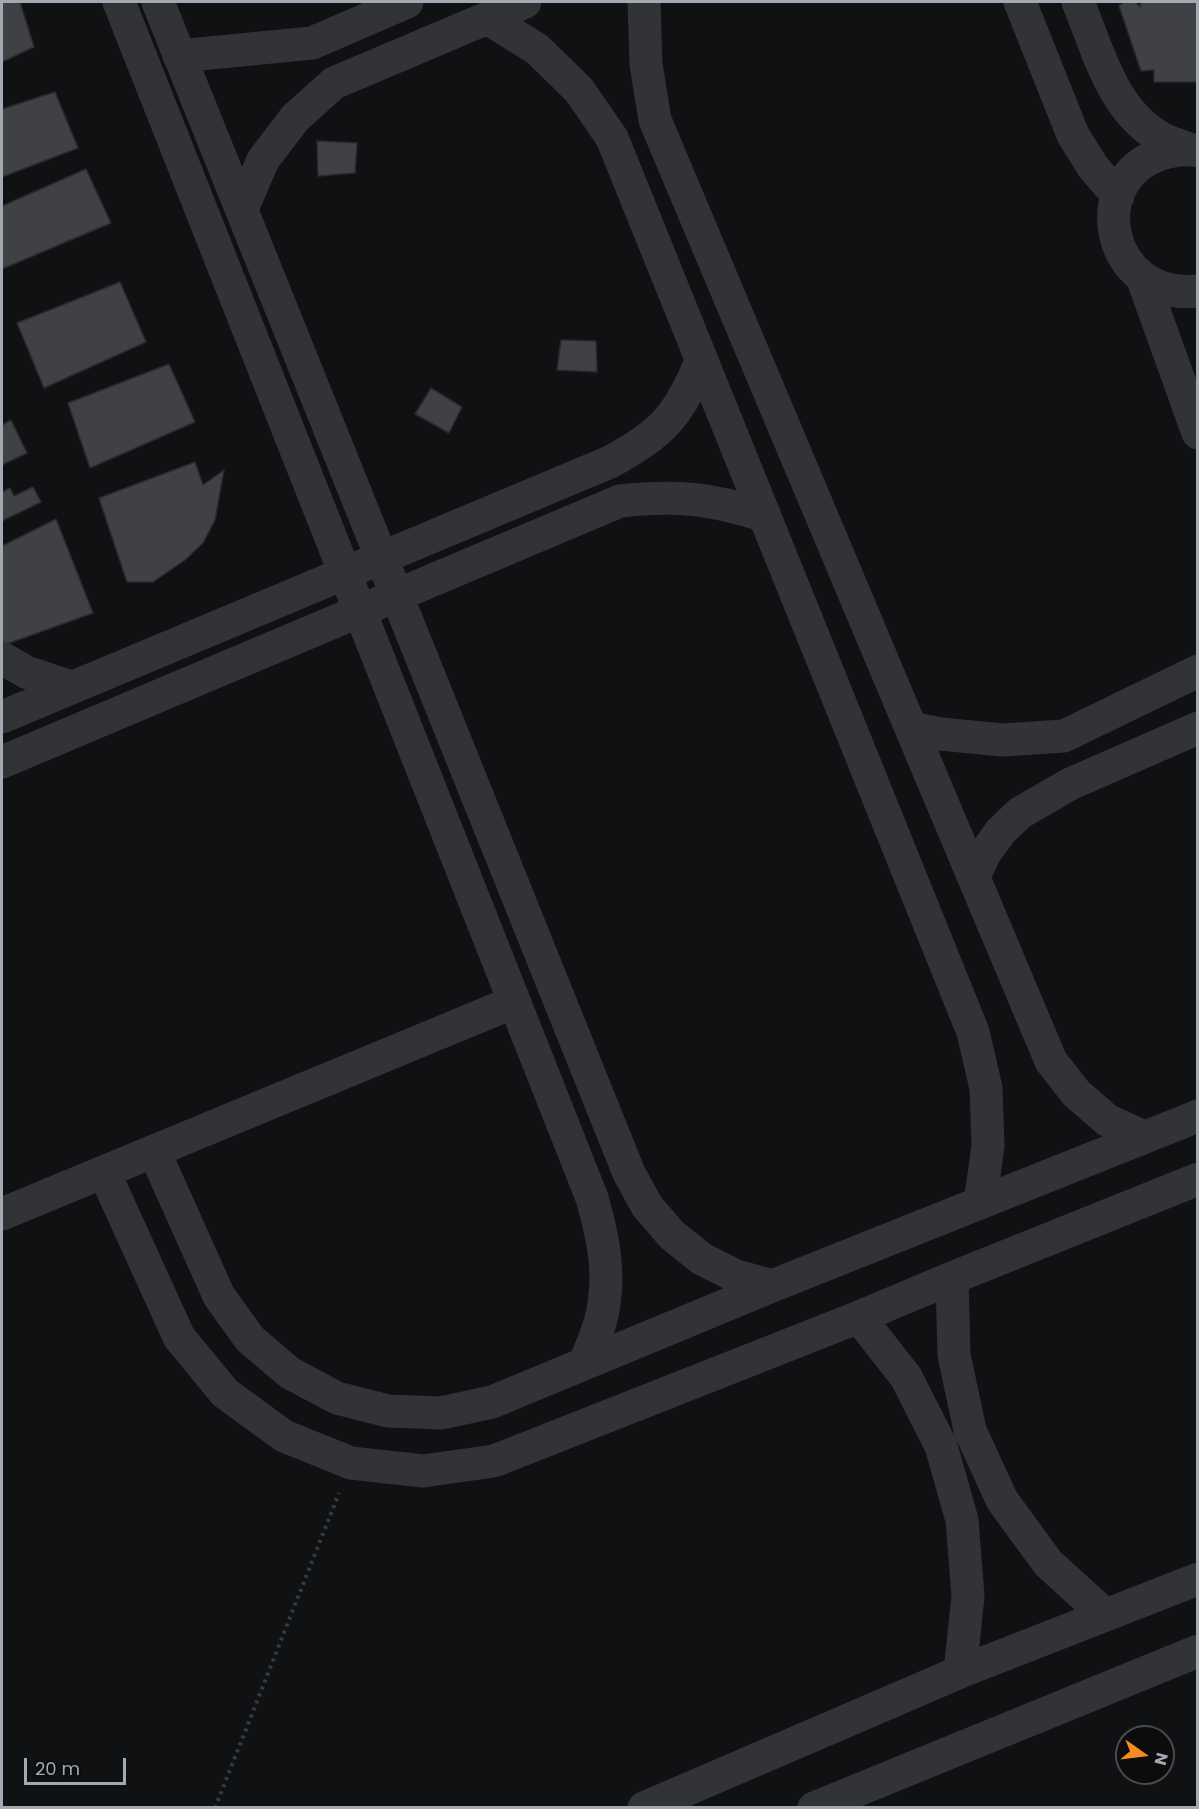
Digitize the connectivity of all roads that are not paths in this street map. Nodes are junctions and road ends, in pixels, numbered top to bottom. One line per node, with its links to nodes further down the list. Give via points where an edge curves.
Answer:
1 (119, 2): 19 (street)
2 (158, 2): 9 (street)
3 (407, 2): 9 (street, via 312,43)
4 (525, 2): 8 (street)
5 (644, 2): 26 (street, via 646,64 655,120)
6 (1020, 2): 11 (street, via 1073,135)
7 (1078, 2): 10 (street, via 1108,80 1123,104 1165,140)
8 (488, 18): 12 (street, via 334,83 295,118 263,160); 15 (street, via 546,57 579,90 612,138)
9 (179, 56): 12 (street)
10 (1194, 150): 11 (street, via 1173,150 1155,156 1126,180)
11 (1118, 196): 13 (street, via 1114,224 1120,251)
12 (242, 209): 18 (street)
13 (1143, 280): 14 (street, via 1178,292); 16 (street)
14 (1197, 291)
15 (701, 361): 17 (street); 18 (street, via 688,394 668,422 641,446)
16 (1197, 433)
17 (765, 516): 20 (street, via 730,504 693,498 620,501); 36 (street, via 973,1032 986,1088 988,1146)
18 (382, 557): 19 (street); 20 (street)
19 (345, 573): 21 (street); 24 (street)
20 (397, 595): 21 (street); 39 (street, via 628,1173 666,1228 702,1259 736,1276)
21 (360, 611): 28 (street); 30 (street)
22 (2, 658): 24 (street, via 26,672)
23 (1197, 671): 26 (street, via 1064,736 1002,740)
24 (71, 687): 25 (street)
25 (2, 717)
26 (911, 728): 29 (street)
27 (1197, 728): 29 (street, via 1070,784 1020,813 985,853)
28 (2, 762)
29 (974, 877): 32 (street, via 1051,1061 1076,1093 1107,1120)
30 (514, 1002): 33 (street); 41 (street, via 592,1198 603,1239 606,1281 600,1323)
31 (1197, 1116): 32 (street)
32 (1144, 1137): 36 (street)
33 (154, 1151): 34 (street); 41 (street, via 219,1296 250,1339 290,1373 337,1398 388,1411 441,1413 492,1402)
34 (104, 1172): 37 (street); 40 (street, via 179,1337 225,1393 284,1436 351,1462 423,1471 495,1461)
35 (1197, 1179): 38 (street)
36 (980, 1203): 39 (street)
37 (2, 1214)
38 (952, 1278): 40 (street); 43 (street, via 954,1355 970,1430 1002,1500 1047,1563)
39 (772, 1286): 41 (street)
40 (859, 1317): 45 (street, via 906,1377 941,1446 956,1498 962,1520 968,1596)
41 (585, 1362)
42 (1197, 1579): 43 (street)
43 (1104, 1614): 45 (street)
44 (1197, 1651): 47 (street)
45 (960, 1672): 46 (street)
46 (644, 1808)
47 (814, 1808)

